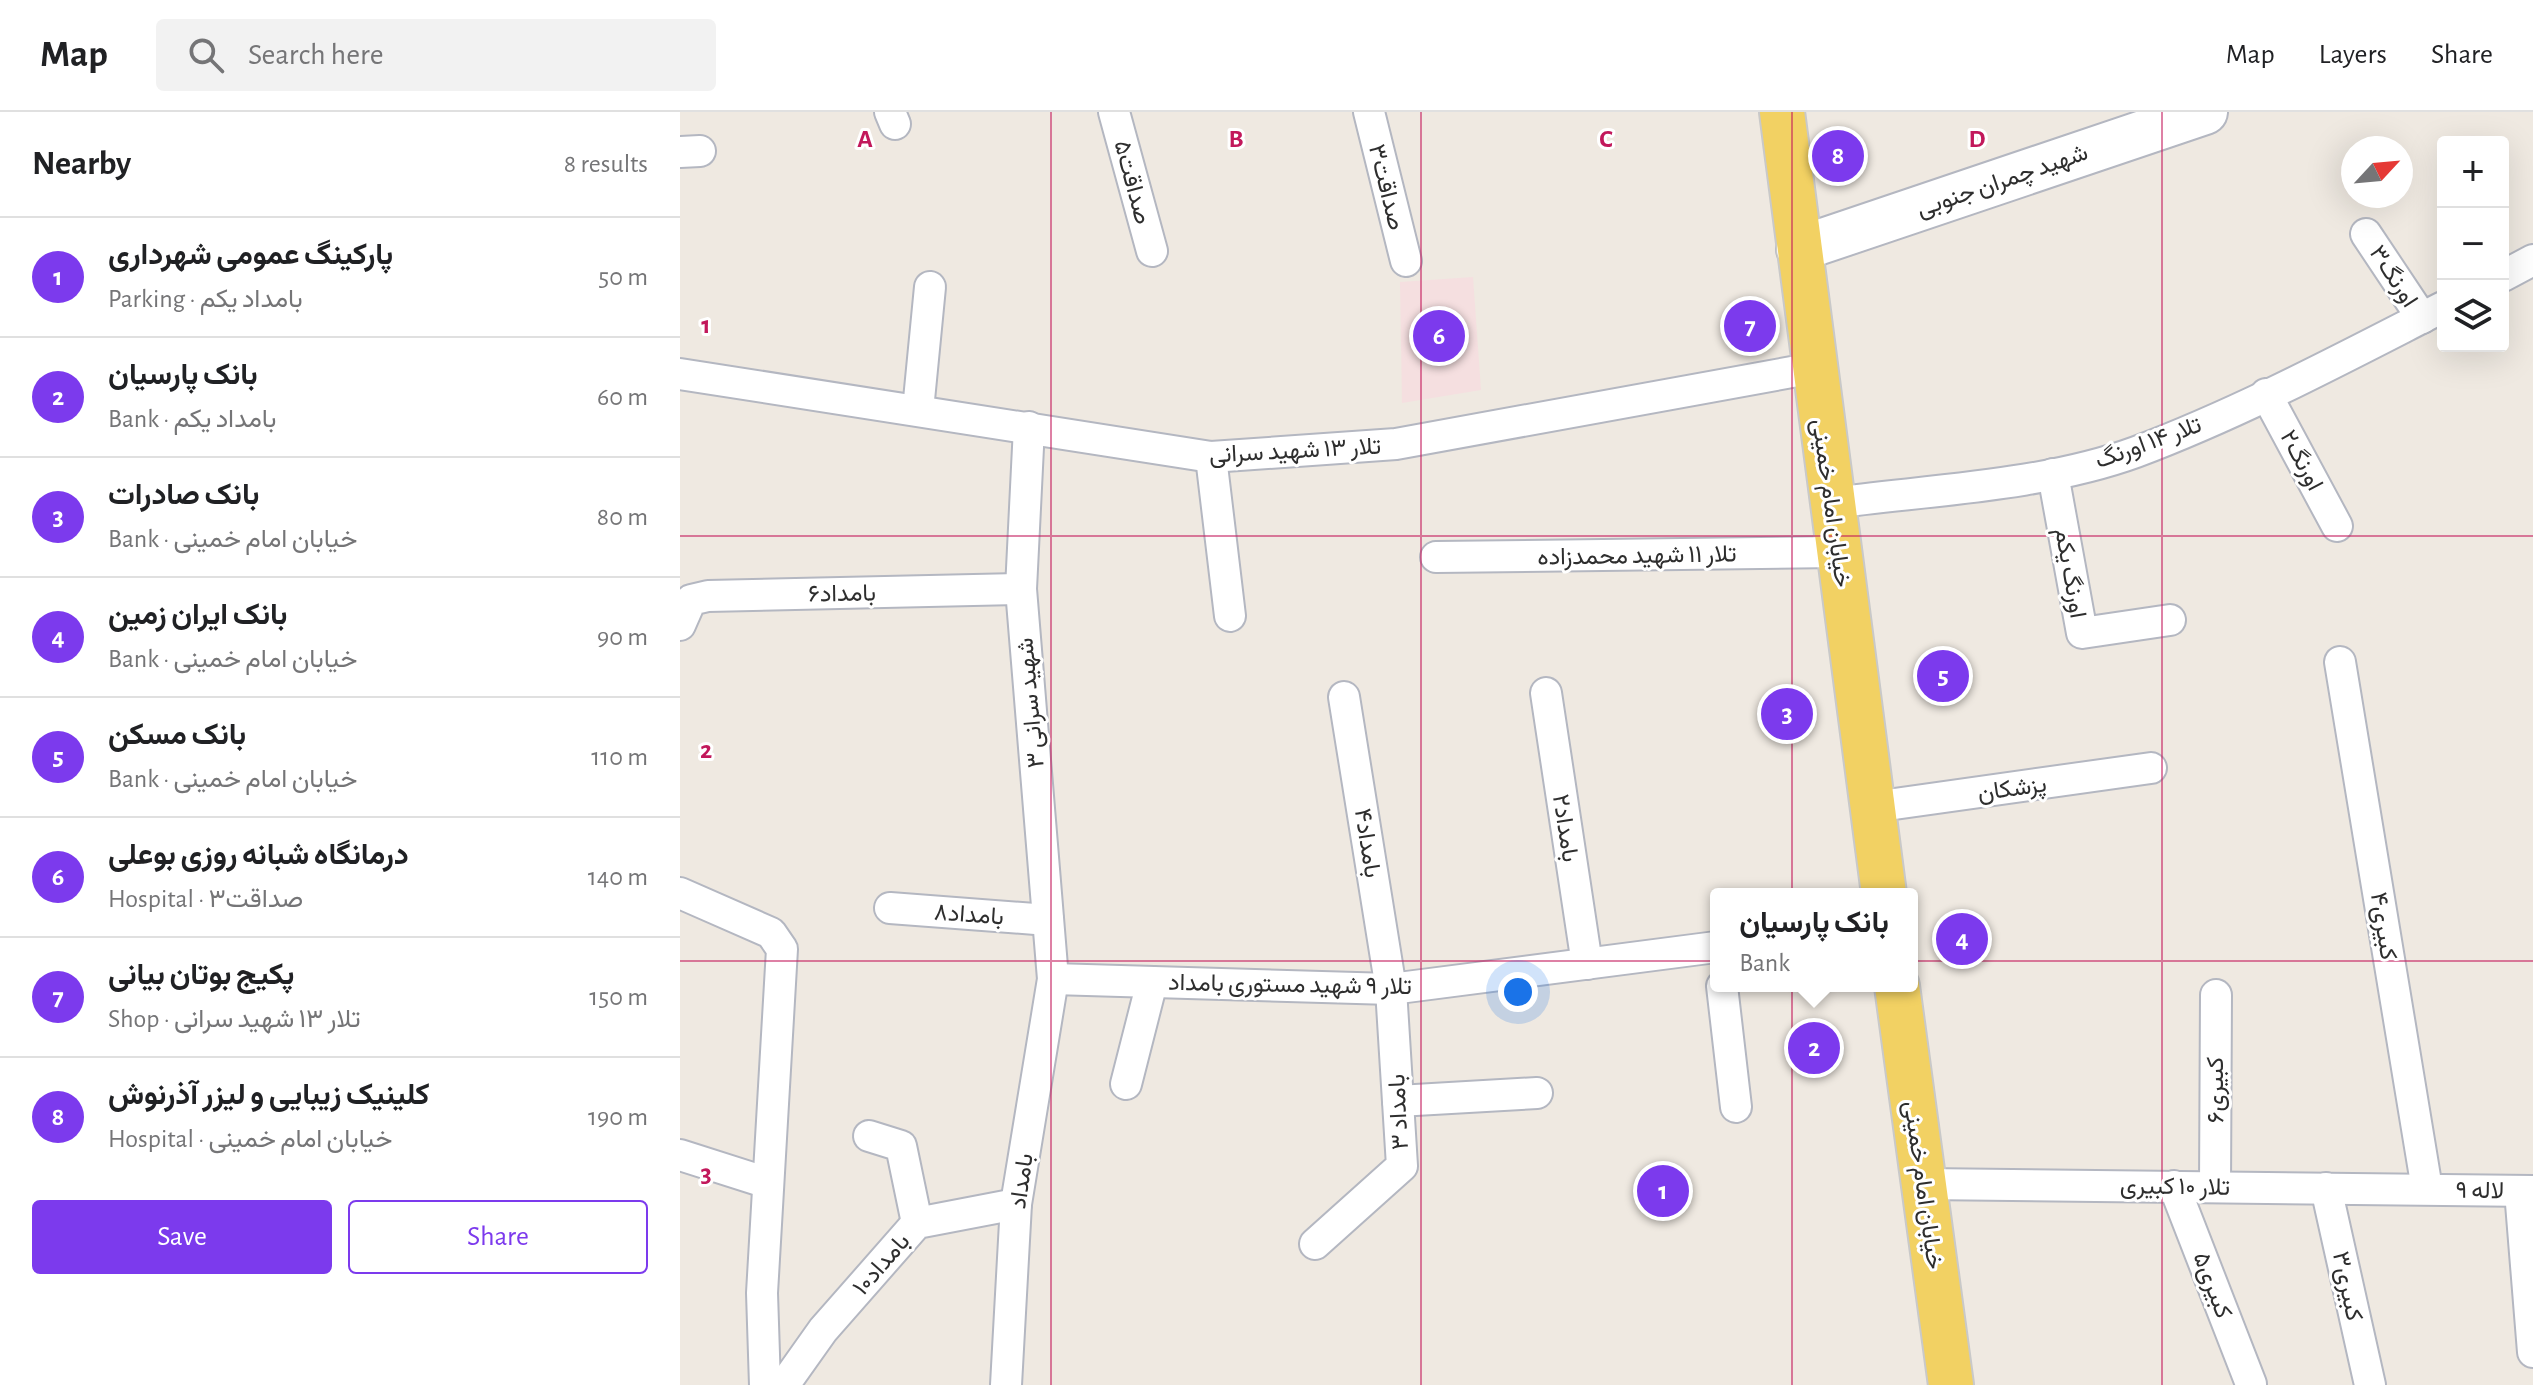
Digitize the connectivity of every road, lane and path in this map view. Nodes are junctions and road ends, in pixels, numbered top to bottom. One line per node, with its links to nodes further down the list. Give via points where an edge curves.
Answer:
1 (1114, 112): 7 (street, صداقت۵)
2 (1369, 112): 9 (street, صداقت۳)
3 (1782, 112): 6 (main road, خیابان امام خمینی)
4 (2205, 112): 6 (main road, شهید چمران جنوبی)
5 (2366, 234): 12 (street, اورنگ۳)
6 (1799, 249): 13 (main road, خیابان امام خمینی)
7 (1152, 251)
8 (2533, 260): 10 (street)
9 (1406, 261)
10 (2509, 273)
11 (930, 287): 16 (street)
12 (2432, 313): 15 (street, تلار ۱۴ اورنگ)
13 (1814, 368): 18 (street, تلار ۱۳ شهید سرانی, via 1396,444); 20 (main road, خیابان امام خمینی)
14 (680, 374): 16 (street, تلار ۱۳ شهید سرانی)
15 (2266, 394): 19 (street, تلار ۱۴ اورنگ, via 2135,452); 21 (street, اورنگ۲)
16 (918, 410): 17 (street, تلار ۱۳ شهید سرانی)
17 (1029, 427): 18 (street, تلار ۱۳ شهید سرانی); 24 (street, شهید سرانی ۳)
18 (1211, 457): 25 (street)
19 (2053, 474): 20 (street, تلار ۱۴ اورنگ); 26 (street, اورنگ یکم, via 2082,633)
20 (1832, 503): 22 (main road, خیابان امام خمینی)
21 (2337, 526)
22 (1838, 552): 23 (street, تلار ۱۱ شهید محمدزاده); 32 (main road, خیابان امام خمینی)
23 (1436, 557)
24 (1021, 589): 27 (street, بامداد۶, via 708,596 691,600); 36 (street, شهید سرانی ۳)
25 (1230, 616)
26 (2170, 620)
27 (680, 625)
28 (2340, 662): 56 (street, کبیری۴)
29 (1546, 693): 38 (street, بامداد۲)
30 (1344, 697): 41 (street, بامداد۴)
31 (2151, 768): 32 (street, پزشکان)
32 (1873, 807): 33 (main road, خیابان امام خمینی)
33 (1883, 888)
34 (680, 893): 51 (street, via 771,933 782,949)
35 (890, 908): 36 (street, بامداد۸)
36 (1048, 920): 39 (street, شهید سرانی ۳)
37 (1710, 948): 38 (street, تلار ۹ شهید مستوری بامداد)
38 (1587, 964): 41 (street, تلار ۹ شهید مستوری بامداد)
39 (1053, 979): 40 (street, تلار ۹ شهید مستوری بامداد); 58 (street, بامداد)
40 (1152, 982): 41 (street, تلار ۹ شهید مستوری بامداد); 45 (street)
41 (1391, 989): 47 (street, بامداد ۳)
42 (1723, 992): 48 (street)
43 (1898, 992): 52 (main road, خیابان امام خمینی)
44 (2216, 995): 54 (street, کبیری۶)
45 (1126, 1084)
46 (1537, 1093): 47 (street)
47 (1398, 1101): 60 (street, بامداد ۳, via 1402,1166)
48 (1736, 1107)
49 (869, 1136): 59 (street, via 901,1146)
50 (680, 1155): 51 (street)
51 (768, 1183): 63 (street, via 762,1293)
52 (1924, 1184): 53 (street, تلار ۱۰ کبیری); 66 (main road, خیابان امام خمینی)
53 (2174, 1186): 54 (street, تلار ۱۰ کبیری); 62 (street, کبیری۵)
54 (2215, 1186): 55 (street, تلار ۱۰ کبیری)
55 (2326, 1188): 56 (street, تلار ۱۰ کبیری); 67 (street, کبیری۳)
56 (2427, 1189): 57 (street, لاله ۹)
57 (2527, 1191): 61 (street)
58 (1016, 1204): 59 (street, بامداد۱۰); 65 (street, بامداد)
59 (917, 1223): 64 (street, بامداد۱۰, via 823,1330)
60 (1315, 1244)
61 (2533, 1352)
62 (2251, 1384)
63 (765, 1385)
64 (784, 1385)
65 (1006, 1385)
66 (1951, 1385)
67 (2370, 1385)

